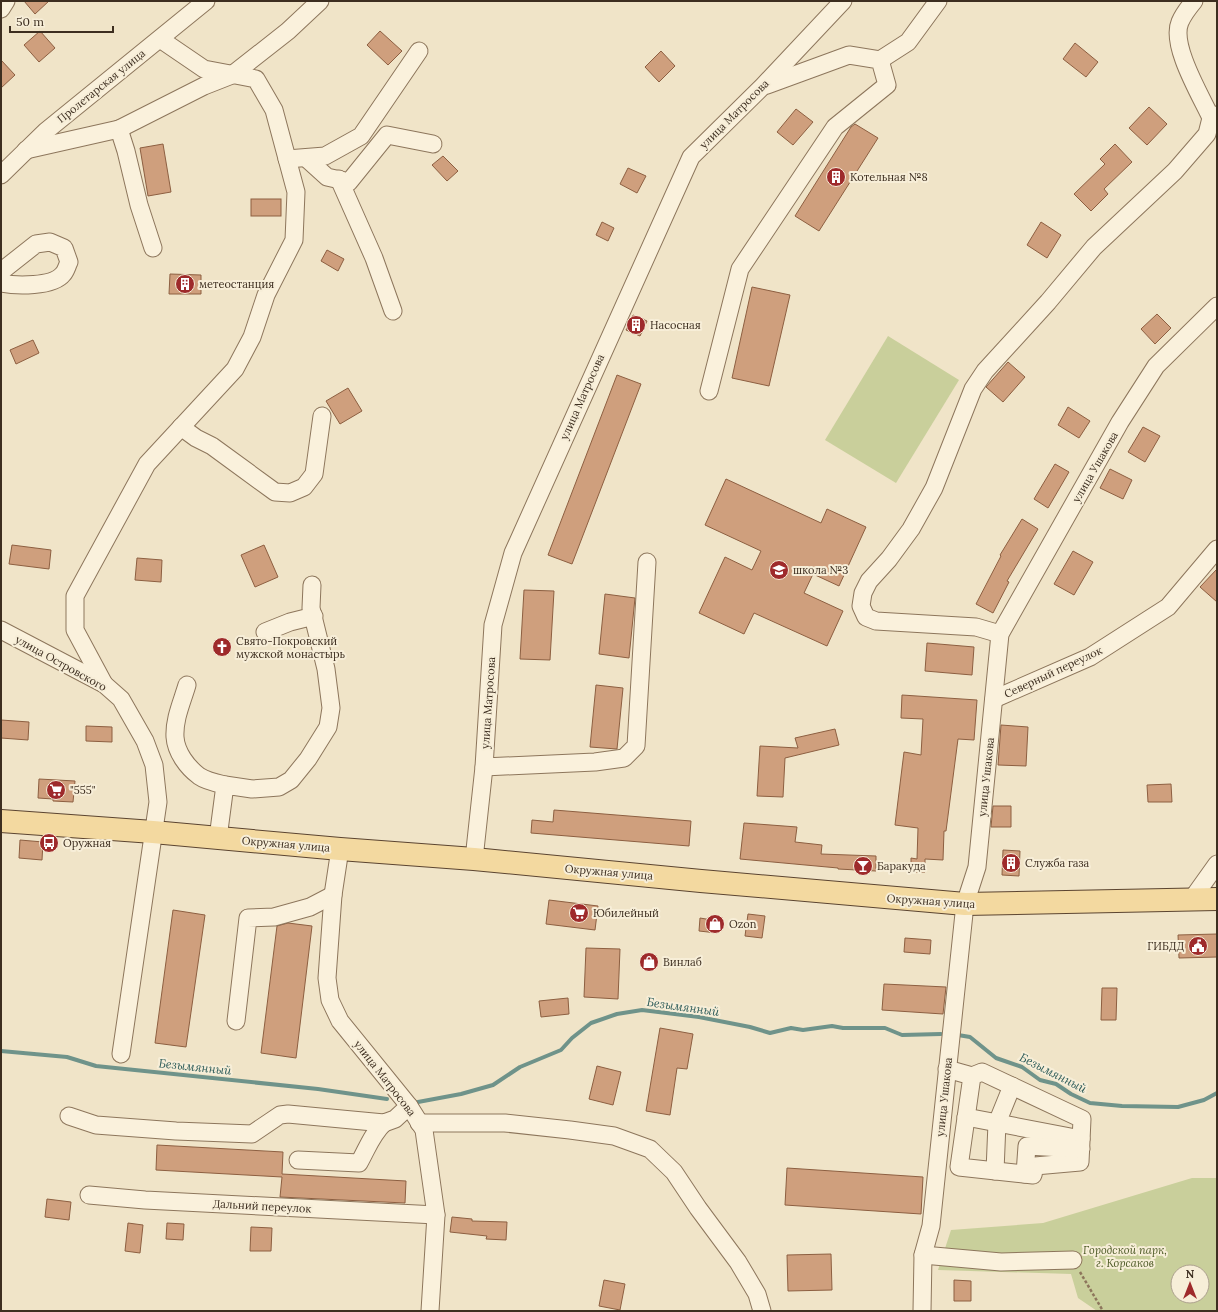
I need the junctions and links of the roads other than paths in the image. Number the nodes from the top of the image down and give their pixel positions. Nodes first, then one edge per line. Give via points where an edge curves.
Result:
1 (6, 1) edge
2 (206, 1) edge
3 (320, 1) edge
4 (843, 1) edge
5 (938, 1) edge
6 (1194, 1) edge
7 (1, 9) edge
8 (160, 39) junction
9 (419, 52) dead end
10 (880, 60) junction
11 (232, 75) junction
12 (763, 86) junction
13 (1214, 116) edge
14 (119, 129) junction
15 (433, 144) dead end
16 (26, 150) junction
17 (306, 158) junction
18 (287, 159) junction
19 (1, 175) edge
20 (339, 180) junction
21 (153, 248) dead end
22 (1, 274) edge
23 (1, 283) edge
24 (1217, 306) edge
25 (394, 311) dead end
26 (709, 391) dead end
27 (322, 416) dead end
28 (181, 427) junction
29 (1217, 548) edge
30 (647, 562) dead end
31 (312, 585) dead end
32 (314, 616) junction
33 (1, 630) edge
34 (265, 632) dead end
35 (1000, 634) junction
36 (104, 684) junction
37 (187, 685) dead end
38 (994, 699) junction
39 (484, 767) junction
40 (225, 785) junction
41 (1, 821) edge
42 (153, 832) junction
43 (218, 838) junction
44 (340, 850) junction
45 (474, 859) junction
46 (1217, 864) edge
47 (333, 895) junction
48 (1217, 898) edge
49 (1192, 899) junction
50 (965, 904) junction
51 (236, 1021) dead end
52 (121, 1054) dead end
53 (947, 1069) junction
54 (972, 1076) junction
55 (1012, 1086) junction
56 (409, 1106) junction
57 (69, 1116) dead end
58 (966, 1117) junction
59 (384, 1122) junction
60 (997, 1122) junction
61 (419, 1123) junction
62 (1081, 1144) junction
63 (298, 1160) dead end
64 (995, 1171) junction
65 (89, 1195) dead end
66 (436, 1215) junction
67 (924, 1255) junction
68 (1073, 1260) road end
69 (430, 1311) edge
70 (762, 1311) edge
71 (922, 1311) edge

1 - 7 street
2 - 8 street, Пролетарская улица
3 - 11 street via 288,31
4 - 12 street, улица Матросова
5 - 10 street via 908,42
6 - 13 street via 1179,23 1179,41 1184,62
8 - 11 street via 204,69
8 - 16 street, Пролетарская улица via 46,130
9 - 17 street via 361,136 325,156
10 - 12 street via 849,55
10 - 26 street via 887,85 836,127 740,269
11 - 14 street via 204,86
11 - 18 street via 256,79 274,110
12 - 39 street, улица Матросова via 691,157 512,553 493,625
13 - 35 street via 1207,134 1176,171 1094,247 985,371 974,389 934,488 911,529 869,581 864,593 861,606 866,617 876,621 976,627
14 - 16 street
14 - 21 street
15 - 20 street via 387,135 349,182
16 - 19 street, Пролетарская улица
17 - 18 street
17 - 20 street via 327,177
18 - 28 street via 296,192 294,240 266,295 252,337 235,369
20 - 25 street via 374,258
22 - 23 street via 36,244 50,242 64,248 69,262 63,275 48,283
24 - 35 street, улица Ушакова via 1156,366 1120,422
27 - 28 street via 314,474 304,487 290,492 275,492 212,446
28 - 36 street via 147,464 75,596 75,630
29 - 38 street, Северный переулок via 1168,607 1090,657
30 - 39 street via 636,746 624,758 595,762
31 - 32 street via 311,608
32 - 34 street
32 - 40 street via 331,708 328,727 291,780 279,787 252,789
33 - 36 street, улица Островского
35 - 38 street, улица Ушакова
36 - 42 street, улица Островского via 121,699 145,741 154,765 158,802
37 - 40 street via 176,720 175,738 179,751 185,763 199,776 210,782
38 - 50 street, улица Ушакова via 977,867
39 - 45 street, улица Матросова
40 - 43 street
41 - 42 main road, Окружная улица
42 - 43 main road, Окружная улица
42 - 52 street, улица Островского
43 - 44 main road, Окружная улица
44 - 45 main road, Окружная улица
44 - 47 street, улица Матросова
45 - 50 main road, Окружная улица
46 - 49 street
47 - 51 street via 310,907 274,917 248,918
47 - 56 street, улица Матросова via 328,978 330,1000 340,1021
48 - 49 main road, Окружная улица
49 - 50 main road, Окружная улица
50 - 53 street, улица Ушакова
53 - 54 street
53 - 67 street, улица Ушакова via 931,1226
54 - 55 street via 982,1072
54 - 58 street
55 - 60 street
55 - 62 street via 1082,1119
56 - 59 street via 395,1119
56 - 61 street, улица Матросова
57 - 59 street via 96,1125 252,1134 280,1115 288,1114
58 - 60 street
58 - 64 street via 959,1167
59 - 63 street via 375,1131 359,1163
60 - 62 street
60 - 64 street
61 - 66 street, улица Матросова via 424,1130
61 - 70 street via 505,1123 570,1130 614,1136 650,1149 674,1172 738,1262 757,1294
62 - 64 street via 1080,1162 1035,1166 1033,1175
65 - 66 street, Дальний переулок
66 - 69 street, улица Матросова
67 - 68 street via 1001,1262
67 - 71 street, улица Ушакова

